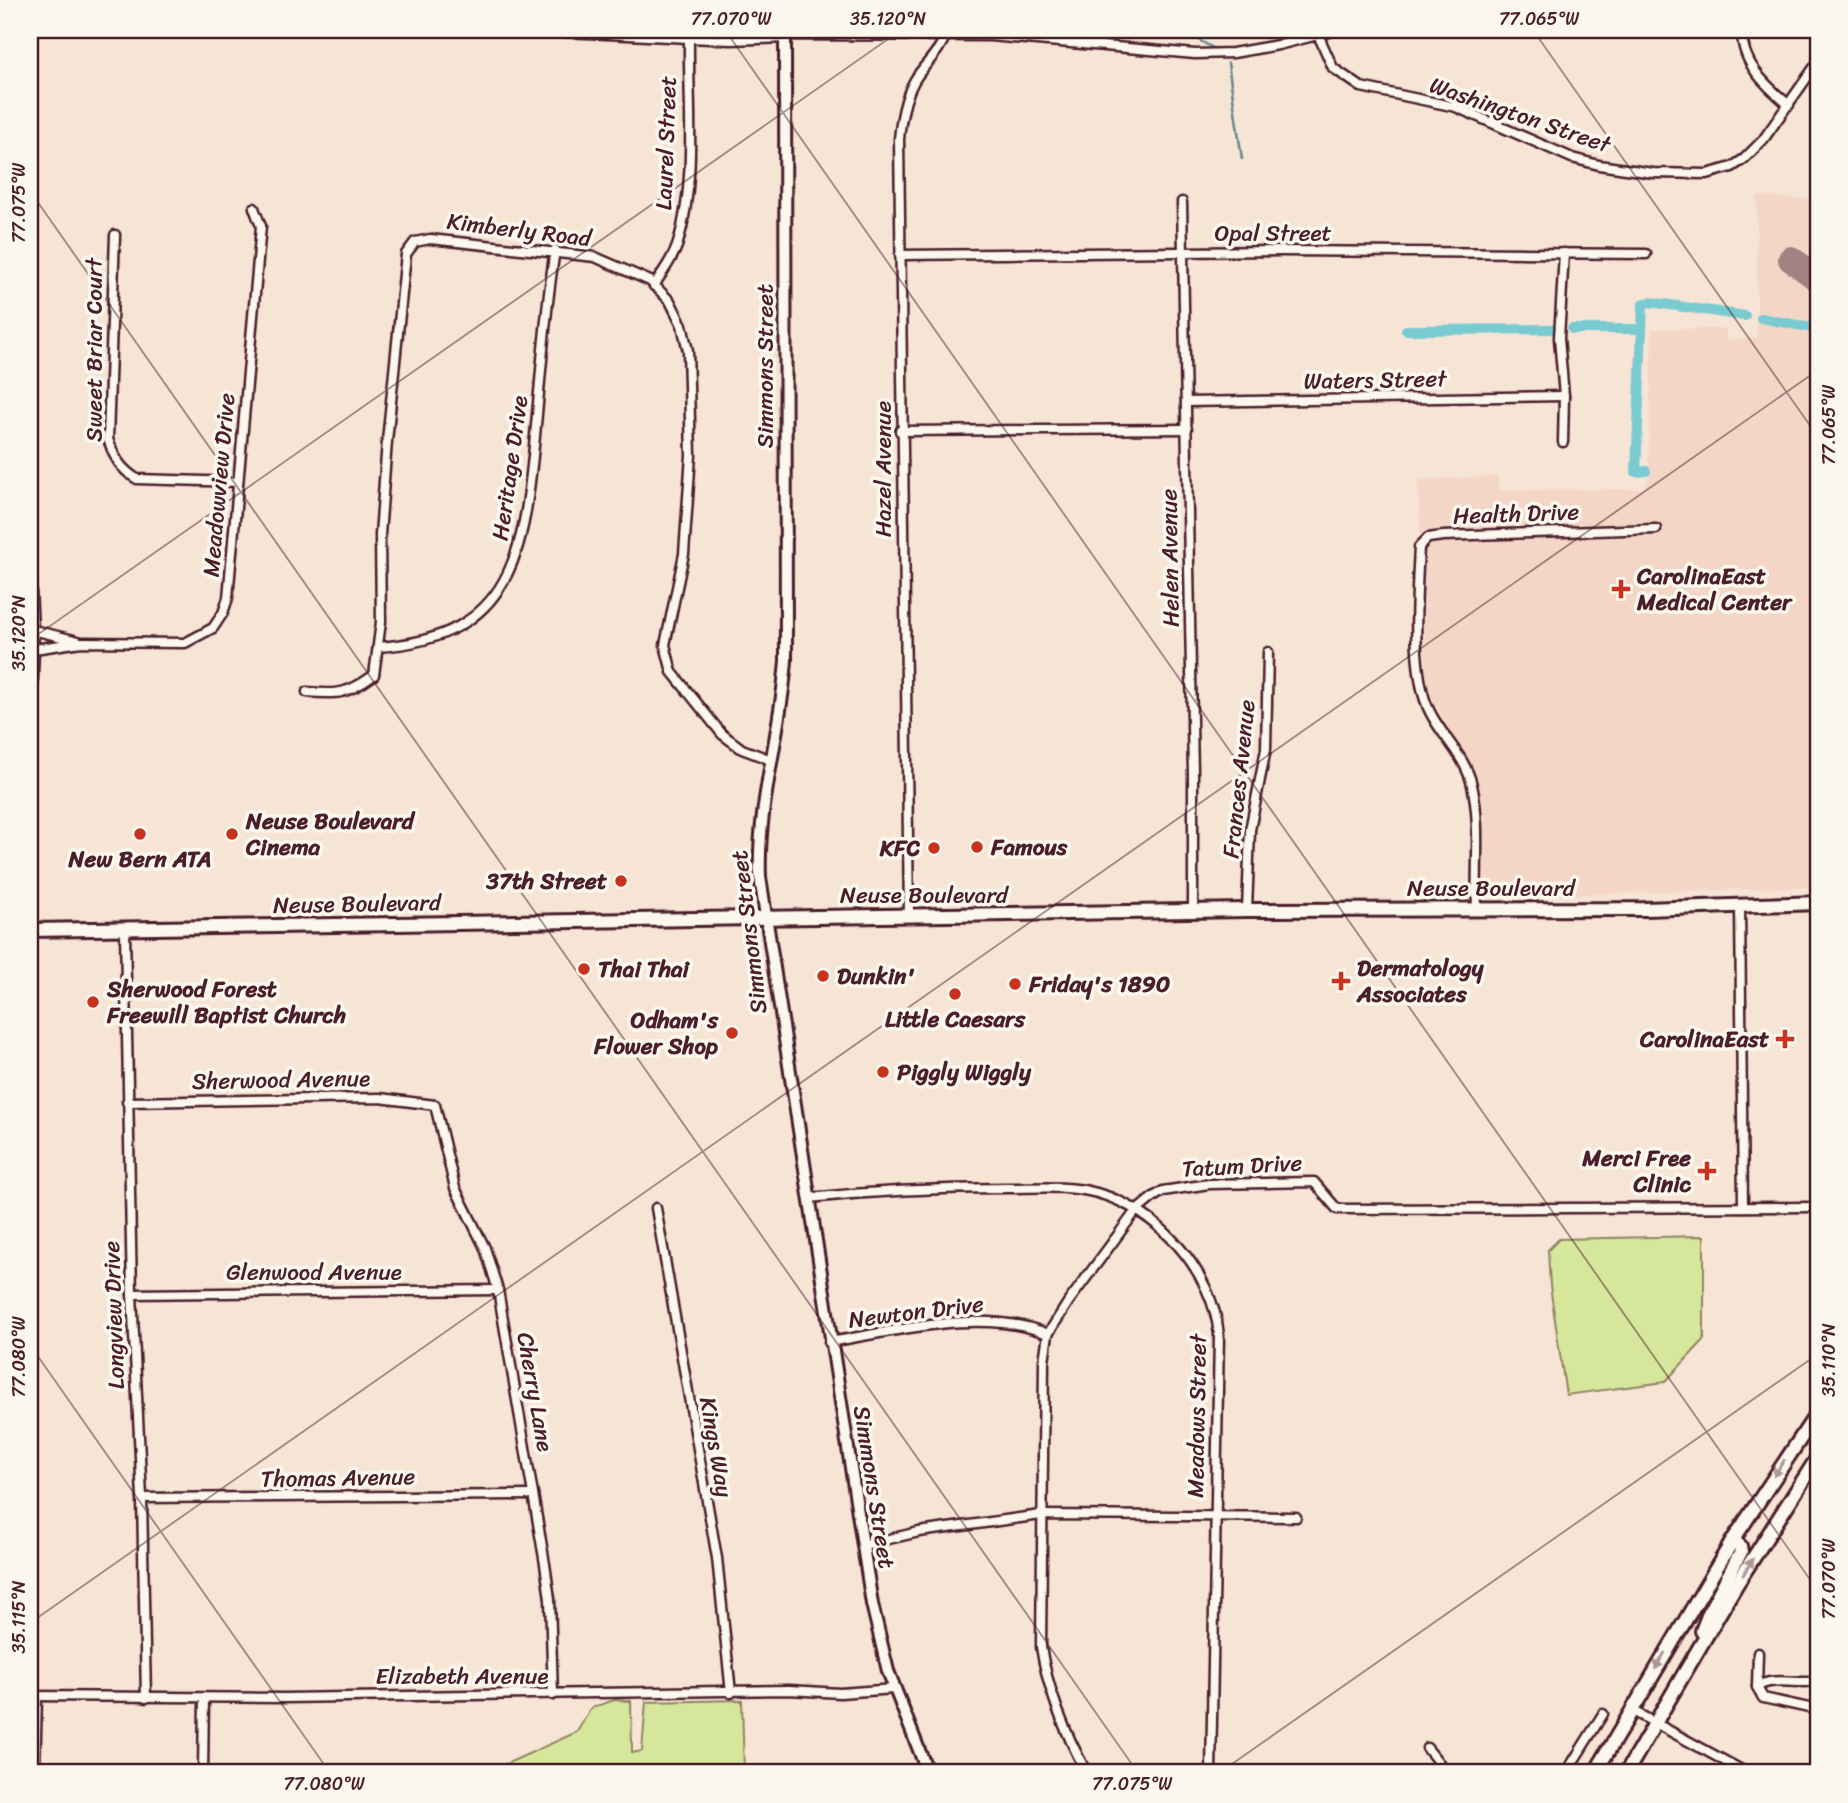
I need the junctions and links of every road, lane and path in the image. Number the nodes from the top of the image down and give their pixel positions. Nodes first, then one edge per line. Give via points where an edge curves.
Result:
1 (523, 30) edge
2 (1337, 30) edge
3 (1742, 30) edge
4 (622, 32) edge
5 (1317, 33) edge
6 (785, 34) edge
7 (946, 34) junction
8 (689, 38) junction
9 (1818, 62) edge
10 (1789, 105) junction
11 (1182, 202) dead end
12 (254, 208) dead end
13 (115, 235) dead end
14 (555, 250) junction
15 (1183, 252) junction
16 (1564, 253) junction
17 (1646, 254) dead end
18 (901, 255) junction
19 (654, 286) junction
20 (1564, 396) junction
21 (1186, 402) junction
22 (1187, 429) junction
23 (900, 431) junction
24 (1563, 442) dead end
25 (238, 482) junction
26 (1656, 529) dead end
27 (30, 569) edge
28 (33, 630) junction
29 (81, 642) junction
30 (378, 647) junction
31 (34, 649) junction
32 (1268, 652) dead end
33 (307, 692) dead end
34 (30, 758) edge
35 (771, 760) junction
36 (1818, 903) edge
37 (1740, 906) junction
38 (1477, 908) junction
39 (1247, 911) junction
40 (1193, 913) junction
41 (909, 916) junction
42 (764, 918) junction
43 (30, 930) edge
44 (125, 930) junction
45 (127, 1102) junction
46 (435, 1105) joint
47 (809, 1198) junction
48 (1743, 1207) junction
49 (1818, 1207) edge
50 (656, 1208) dead end
51 (1135, 1212) junction
52 (498, 1290) junction
53 (132, 1294) junction
54 (1048, 1334) junction
55 (829, 1342) junction
56 (1818, 1412) edge
57 (1818, 1457) edge
58 (533, 1496) junction
59 (142, 1498) junction
60 (1041, 1515) junction
61 (1213, 1516) junction
62 (1296, 1517) dead end
63 (1733, 1540) junction
64 (863, 1545) junction
65 (1758, 1653) dead end
66 (1689, 1665) junction
67 (1818, 1681) edge
68 (1757, 1687) junction
69 (894, 1689) junction
70 (731, 1693) junction
71 (554, 1695) junction
72 (33, 1696) edge
73 (146, 1698) junction
74 (204, 1698) junction
75 (1632, 1710) junction
76 (1818, 1710) edge
77 (1603, 1714) dead end
78 (1655, 1724) junction
79 (1427, 1748) dead end
80 (35, 1773) edge
81 (203, 1773) edge
82 (928, 1773) edge
83 (1087, 1773) edge
84 (1211, 1773) edge
85 (1447, 1773) edge
86 (1566, 1773) edge
87 (1595, 1773) edge
88 (1626, 1773) edge
89 (1747, 1773) edge

1 - 4 street
2 - 5 street
3 - 10 street via 1754,71
4 - 8 street
5 - 7 street via 1233,53 1195,54
5 - 10 street, Washington Street via 1334,68 1361,87 1449,105 1572,158 1626,170 1693,175 1732,167 1754,150
6 - 7 street
6 - 8 street
6 - 35 street, Simmons Street via 786,636 782,711
7 - 18 street, Hazel Avenue via 915,78 902,113 898,139
8 - 19 street, Laurel Street via 688,173 682,223 677,246
9 - 10 street, Washington Street
11 - 15 street, Helen Avenue
12 - 25 street, Meadowview Drive via 261,226
13 - 25 street, Sweet Briar Court via 108,439 113,456 124,472 137,479
14 - 19 street, Kimberly Road via 624,267
14 - 30 street, Heritage Drive via 519,552 485,608 446,632
14 - 30 street, Kimberly Road via 430,239 415,242 405,254 380,535
15 - 16 street, Opal Street
15 - 18 street, Opal Street
15 - 21 street, Helen Avenue
16 - 17 street, Opal Street
16 - 20 street via 1559,338
18 - 23 street, Hazel Avenue
19 - 35 street, Kimberly Road via 670,301 682,324 688,351 688,523 665,645 672,672 722,734 742,749
20 - 21 street, Waters Street
20 - 24 street
21 - 22 street, Helen Avenue
22 - 23 street
22 - 40 street, Helen Avenue
23 - 41 street, Hazel Avenue
25 - 29 street, Meadowview Drive via 228,598 213,628 185,643
26 - 38 street, Health Drive via 1443,536 1428,538 1419,547 1421,687 1472,786
27 - 28 street
28 - 29 street, Meadowview Drive
28 - 31 street
29 - 31 street, Meadowview Drive
30 - 33 street via 374,675 355,688 335,695
31 - 34 street
32 - 39 street, Frances Avenue via 1266,749 1250,830
35 - 42 street, Simmons Street via 759,841
36 - 37 main road, Neuse Boulevard
37 - 38 main road, Neuse Boulevard
37 - 48 street
38 - 39 main road, Neuse Boulevard
39 - 40 main road, Neuse Boulevard
40 - 41 main road, Neuse Boulevard
41 - 42 main road, Neuse Boulevard
42 - 44 main road, Neuse Boulevard
42 - 47 street, Simmons Street
43 - 44 main road, Neuse Boulevard
44 - 45 street, Longview Drive
45 - 46 street, Sherwood Avenue via 380,1098
45 - 53 street, Longview Drive
46 - 52 street, Cherry Lane via 455,1188 485,1248
47 - 51 street, Meadows Street via 881,1189 1068,1188 1099,1194
47 - 55 street, Simmons Street
48 - 49 street, Tatum Drive
48 - 51 street, Tatum Drive via 1337,1209 1314,1182 1177,1188 1163,1191
50 - 70 street, Kings Way via 717,1558
51 - 54 street, Tatum Drive
51 - 61 street, Meadows Street via 1173,1240 1192,1261 1214,1306 1219,1367
52 - 53 street, Glenwood Avenue
52 - 58 street, Cherry Lane
53 - 59 street, Longview Drive
54 - 55 street, Newton Drive via 1025,1325 984,1321
54 - 60 street, Tatum Drive via 1042,1391
55 - 64 street, Simmons Street
56 -> 63 main road
66 -> 57 main road
58 - 59 street, Thomas Avenue
58 - 71 street, Cherry Lane via 550,1599
59 - 73 street, Longview Drive
60 - 61 street
60 - 64 street
60 - 83 street, Tatum Drive via 1041,1647 1046,1676 1069,1741
61 - 62 street
61 - 84 street, Meadows Street
63 - 66 main road via 1741,1553 1711,1608
63 -> 75 main road
64 - 69 street, Simmons Street via 877,1633
65 - 68 street
66 - 78 main road
67 - 68 street
68 - 76 street via 1763,1698
69 - 70 street, Elizabeth Avenue
69 - 82 street, Simmons Street
70 - 71 street, Elizabeth Avenue
71 - 74 street, Elizabeth Avenue
72 - 73 street, Elizabeth Avenue
72 - 80 street
73 - 74 street, Elizabeth Avenue
74 - 81 street
75 - 78 street
75 - 87 main road
77 - 86 street
78 - 88 main road
78 - 89 street
79 - 85 street

